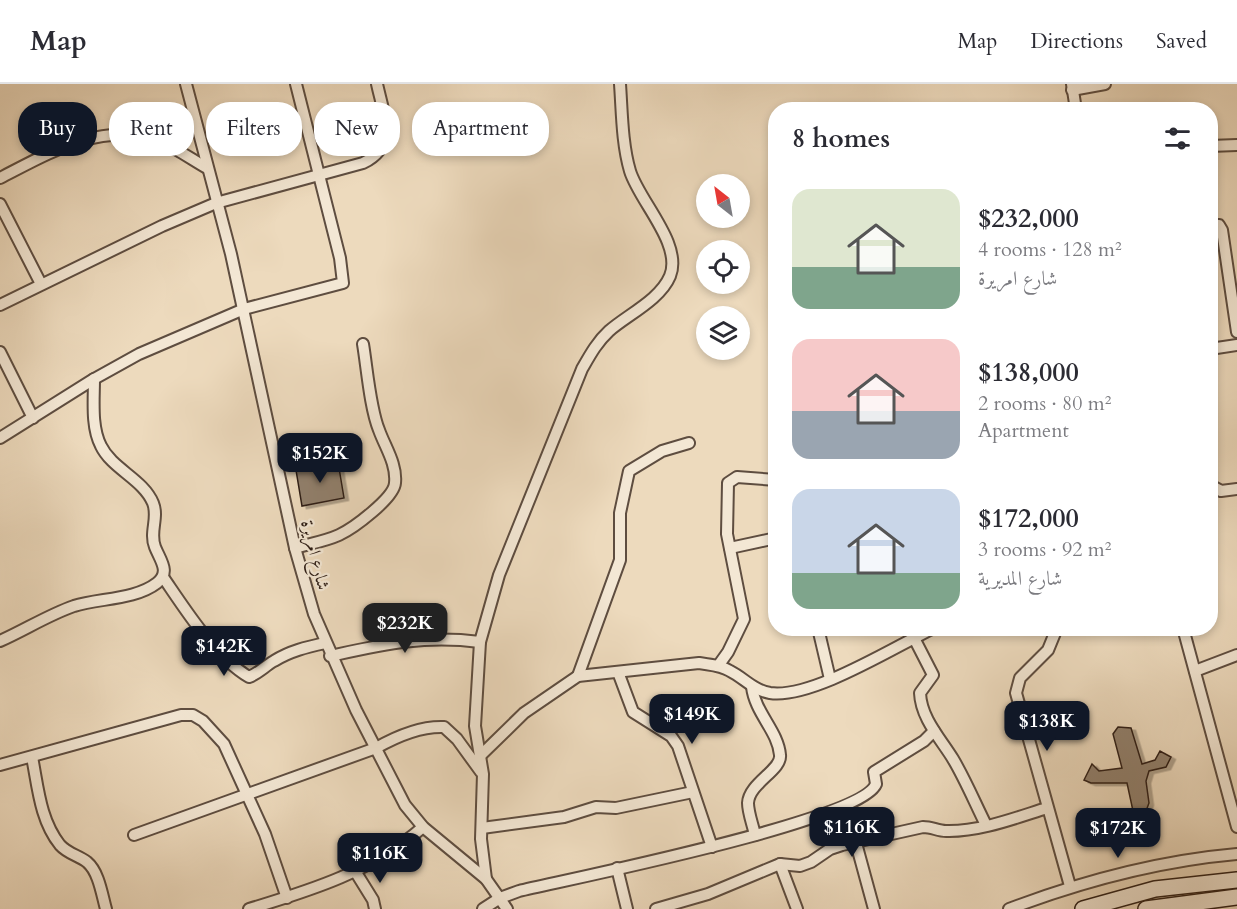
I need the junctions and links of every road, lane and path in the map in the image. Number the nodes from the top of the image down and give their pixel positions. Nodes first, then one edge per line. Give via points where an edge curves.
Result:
1 (186, 84) edge
2 (296, 84) edge
3 (377, 84) edge
4 (620, 84) edge
5 (1105, 84) edge
6 (1072, 87) edge
7 (1075, 102) edge
8 (1237, 144) edge
9 (1218, 145) edge
10 (207, 168) junction
11 (320, 176) junction
12 (0, 178) edge
13 (216, 203) junction
14 (0, 204) edge
15 (1218, 225) edge
16 (41, 285) junction
17 (0, 305) edge
18 (244, 309) junction
19 (1237, 332) edge
20 (363, 344) dead end
21 (1237, 345) edge
22 (1218, 348) edge
23 (0, 352) edge
24 (94, 379) junction
25 (33, 418) junction
26 (0, 438) edge
27 (689, 443) dead end
28 (768, 479) edge
29 (1218, 489) edge
30 (1237, 489) edge
31 (768, 540) edge
32 (295, 548) junction
33 (730, 548) junction
34 (163, 577) junction
35 (820, 636) edge
36 (919, 636) edge
37 (1054, 636) edge
38 (1185, 636) edge
39 (915, 638) junction
40 (0, 641) edge
41 (480, 642) junction
42 (325, 643) junction
43 (1237, 655) edge
44 (330, 656) junction
45 (718, 666) junction
46 (1195, 671) junction
47 (618, 672) junction
48 (578, 676) junction
49 (830, 679) junction
50 (752, 687) junction
51 (934, 731) junction
52 (376, 748) junction
53 (480, 756) junction
54 (32, 757) junction
55 (0, 765) edge
56 (483, 774) junction
57 (693, 792) junction
58 (249, 795) junction
59 (1234, 802) edge
60 (1047, 808) junction
61 (986, 825) junction
62 (423, 827) junction
63 (1237, 827) edge
64 (482, 828) junction
65 (134, 835) dead end
66 (756, 835) junction
67 (856, 843) junction
68 (712, 847) junction
69 (1237, 854) edge
70 (780, 864) junction
71 (617, 868) junction
72 (355, 871) junction
73 (486, 879) junction
74 (1237, 880) edge
75 (1070, 886) junction
76 (1237, 897) edge
77 (287, 898) junction
78 (500, 898) junction
79 (106, 909) edge
80 (249, 909) edge
81 (375, 909) edge
82 (483, 909) edge
83 (507, 909) edge
84 (627, 909) edge
85 (656, 909) edge
86 (797, 909) edge
87 (874, 909) edge
88 (1009, 909) edge
89 (1083, 909) edge
90 (1146, 909) edge

1 - 10 street, شارع امريرة
2 - 11 street
3 - 11 street via 385,145 377,156 363,163
4 - 41 street via 630,171 668,243 672,258 670,276 659,292 598,342 582,369 503,565
5 - 6 street
6 - 7 street
8 - 9 street
10 - 12 street via 158,141 114,134 92,136
10 - 13 street, شارع امريرة
11 - 13 street
11 - 18 street via 343,283
13 - 16 street
13 - 18 street, شارع امريرة
14 - 16 street
15 - 19 street via 1222,230
16 - 17 street
18 - 24 street via 139,354
18 - 32 street, شارع امريرة
20 - 32 street via 378,430 388,449 395,483 385,501 351,528 338,536
21 - 22 street
23 - 25 street
24 - 25 street
24 - 34 street via 97,438 104,452 153,502 156,514 152,539 165,568
25 - 26 street
27 - 48 street via 662,451 629,471 620,513 620,560
28 - 33 street via 737,477 728,483
29 - 30 street
31 - 33 street
32 - 42 street, شارع امريرة
33 - 45 street via 744,619
34 - 40 street via 136,592 91,601 41,619
34 - 42 street via 219,650 249,677 289,653
35 - 49 street
36 - 39 street
37 - 60 street via 1048,650 1020,678 1016,693
38 - 46 street
39 - 49 street
39 - 51 street via 933,675 920,693
41 - 44 street via 443,638 403,640
41 - 53 street via 475,726
42 - 44 street, شارع امريرة
43 - 46 street
44 - 52 street, شارع امريرة
45 - 47 street via 689,663
45 - 50 street
46 - 59 street
47 - 48 street
47 - 57 street via 633,712 671,736 678,746
48 - 53 street via 524,713
49 - 50 street via 802,691 780,694
50 - 66 street via 757,708 781,756 750,797 748,804
51 - 61 street via 953,759
51 - 66 street via 874,772 876,784 867,796 834,811
52 - 56 street via 410,732 444,727
52 - 58 street
52 - 62 street, شارع امريرة via 405,805
53 - 56 street
54 - 55 street
54 - 58 street via 181,715 193,716 210,727 224,744
54 - 79 street via 40,801 53,835 69,854 92,867
56 - 64 street
57 - 64 street
57 - 68 street
58 - 65 street
58 - 77 street
59 - 63 street
60 - 61 street
60 - 75 street
61 - 67 street via 943,831 923,827
62 - 72 street via 395,851
62 - 73 street, شارع امريرة
64 - 73 street
66 - 68 street
67 - 70 street via 830,849 800,866
67 - 87 street
68 - 71 street
69 - 75 street via 1154,864
70 - 85 street via 708,894
70 - 86 street
71 - 78 street
71 - 84 street
72 - 77 street
72 - 81 street
73 - 78 street, شارع امريرة
74 - 89 main road via 1155,890
75 - 88 street
76 - 90 main road
77 - 80 street
78 - 82 street
78 - 83 street, شارع امريرة

